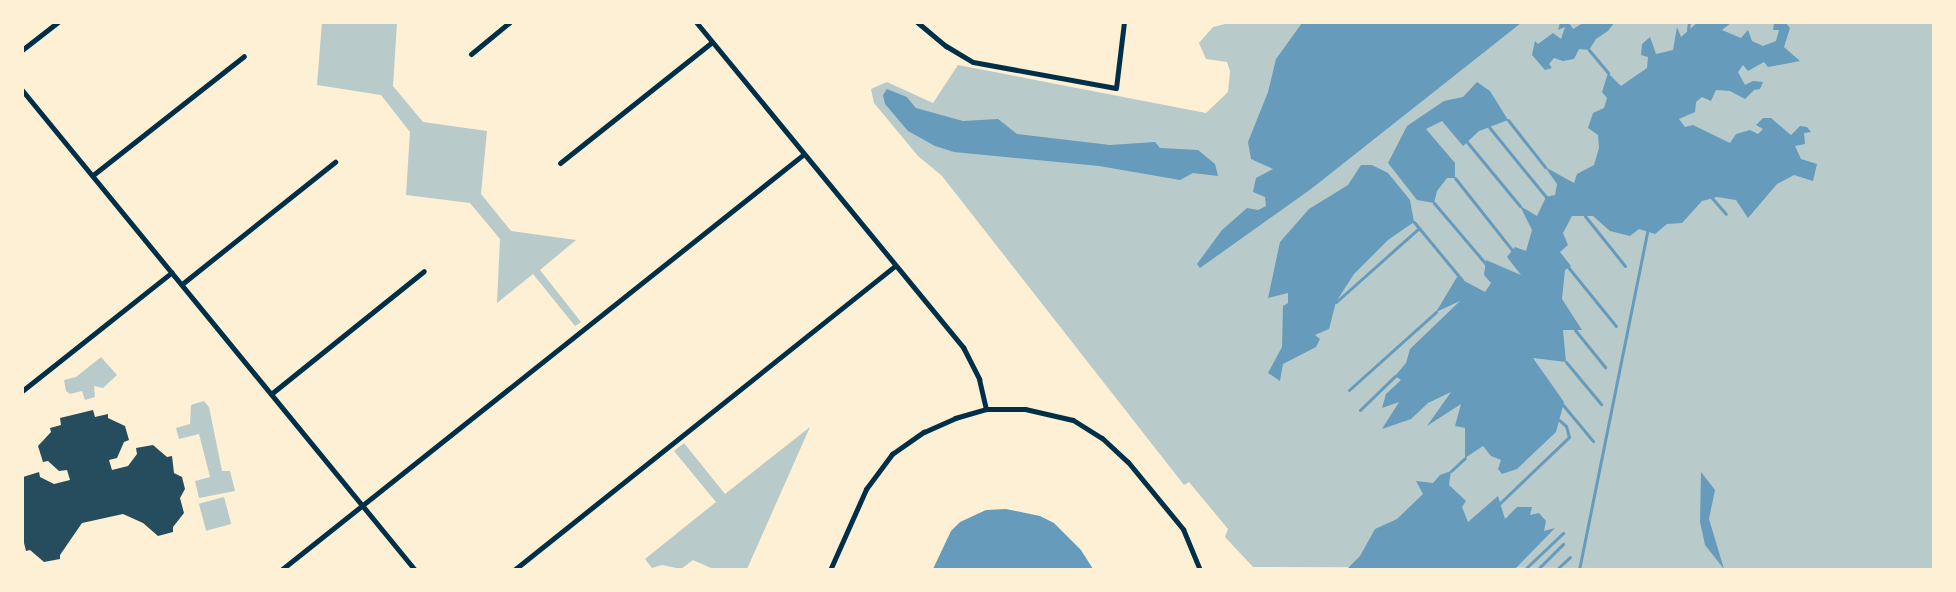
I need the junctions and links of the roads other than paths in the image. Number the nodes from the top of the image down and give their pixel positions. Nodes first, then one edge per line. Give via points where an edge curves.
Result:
1 (58, 22) edge
2 (510, 22) edge
3 (696, 22) edge
4 (917, 22) edge
5 (1124, 22) edge
6 (712, 42) junction
7 (22, 50) edge
8 (471, 54) dead end
9 (244, 56) dead end
10 (22, 90) edge
11 (804, 154) junction
12 (335, 162) dead end
13 (560, 163) dead end
14 (93, 175) junction
15 (895, 266) junction
16 (424, 271) dead end
17 (172, 272) junction
18 (182, 284) junction
19 (22, 391) edge
20 (271, 394) junction
21 (986, 409) junction
22 (361, 504) junction
23 (281, 570) edge
24 (415, 570) edge
25 (514, 570) edge
26 (830, 570) edge
27 (1200, 570) edge

1 - 7 street
2 - 8 street
3 - 6 street
4 - 5 street via 946,46 973,62 1116,88
6 - 11 street
6 - 13 street
9 - 14 street
10 - 14 street
11 - 15 street
11 - 22 street
12 - 18 street
14 - 17 street
15 - 21 street via 963,347 979,379
15 - 25 street
16 - 20 street
17 - 18 street
17 - 19 street
18 - 20 street
20 - 22 street
21 - 26 street via 924,432 892,454 866,488
21 - 27 street via 1025,409 1073,420 1102,438 1128,462 1183,529
22 - 23 street
22 - 24 street

